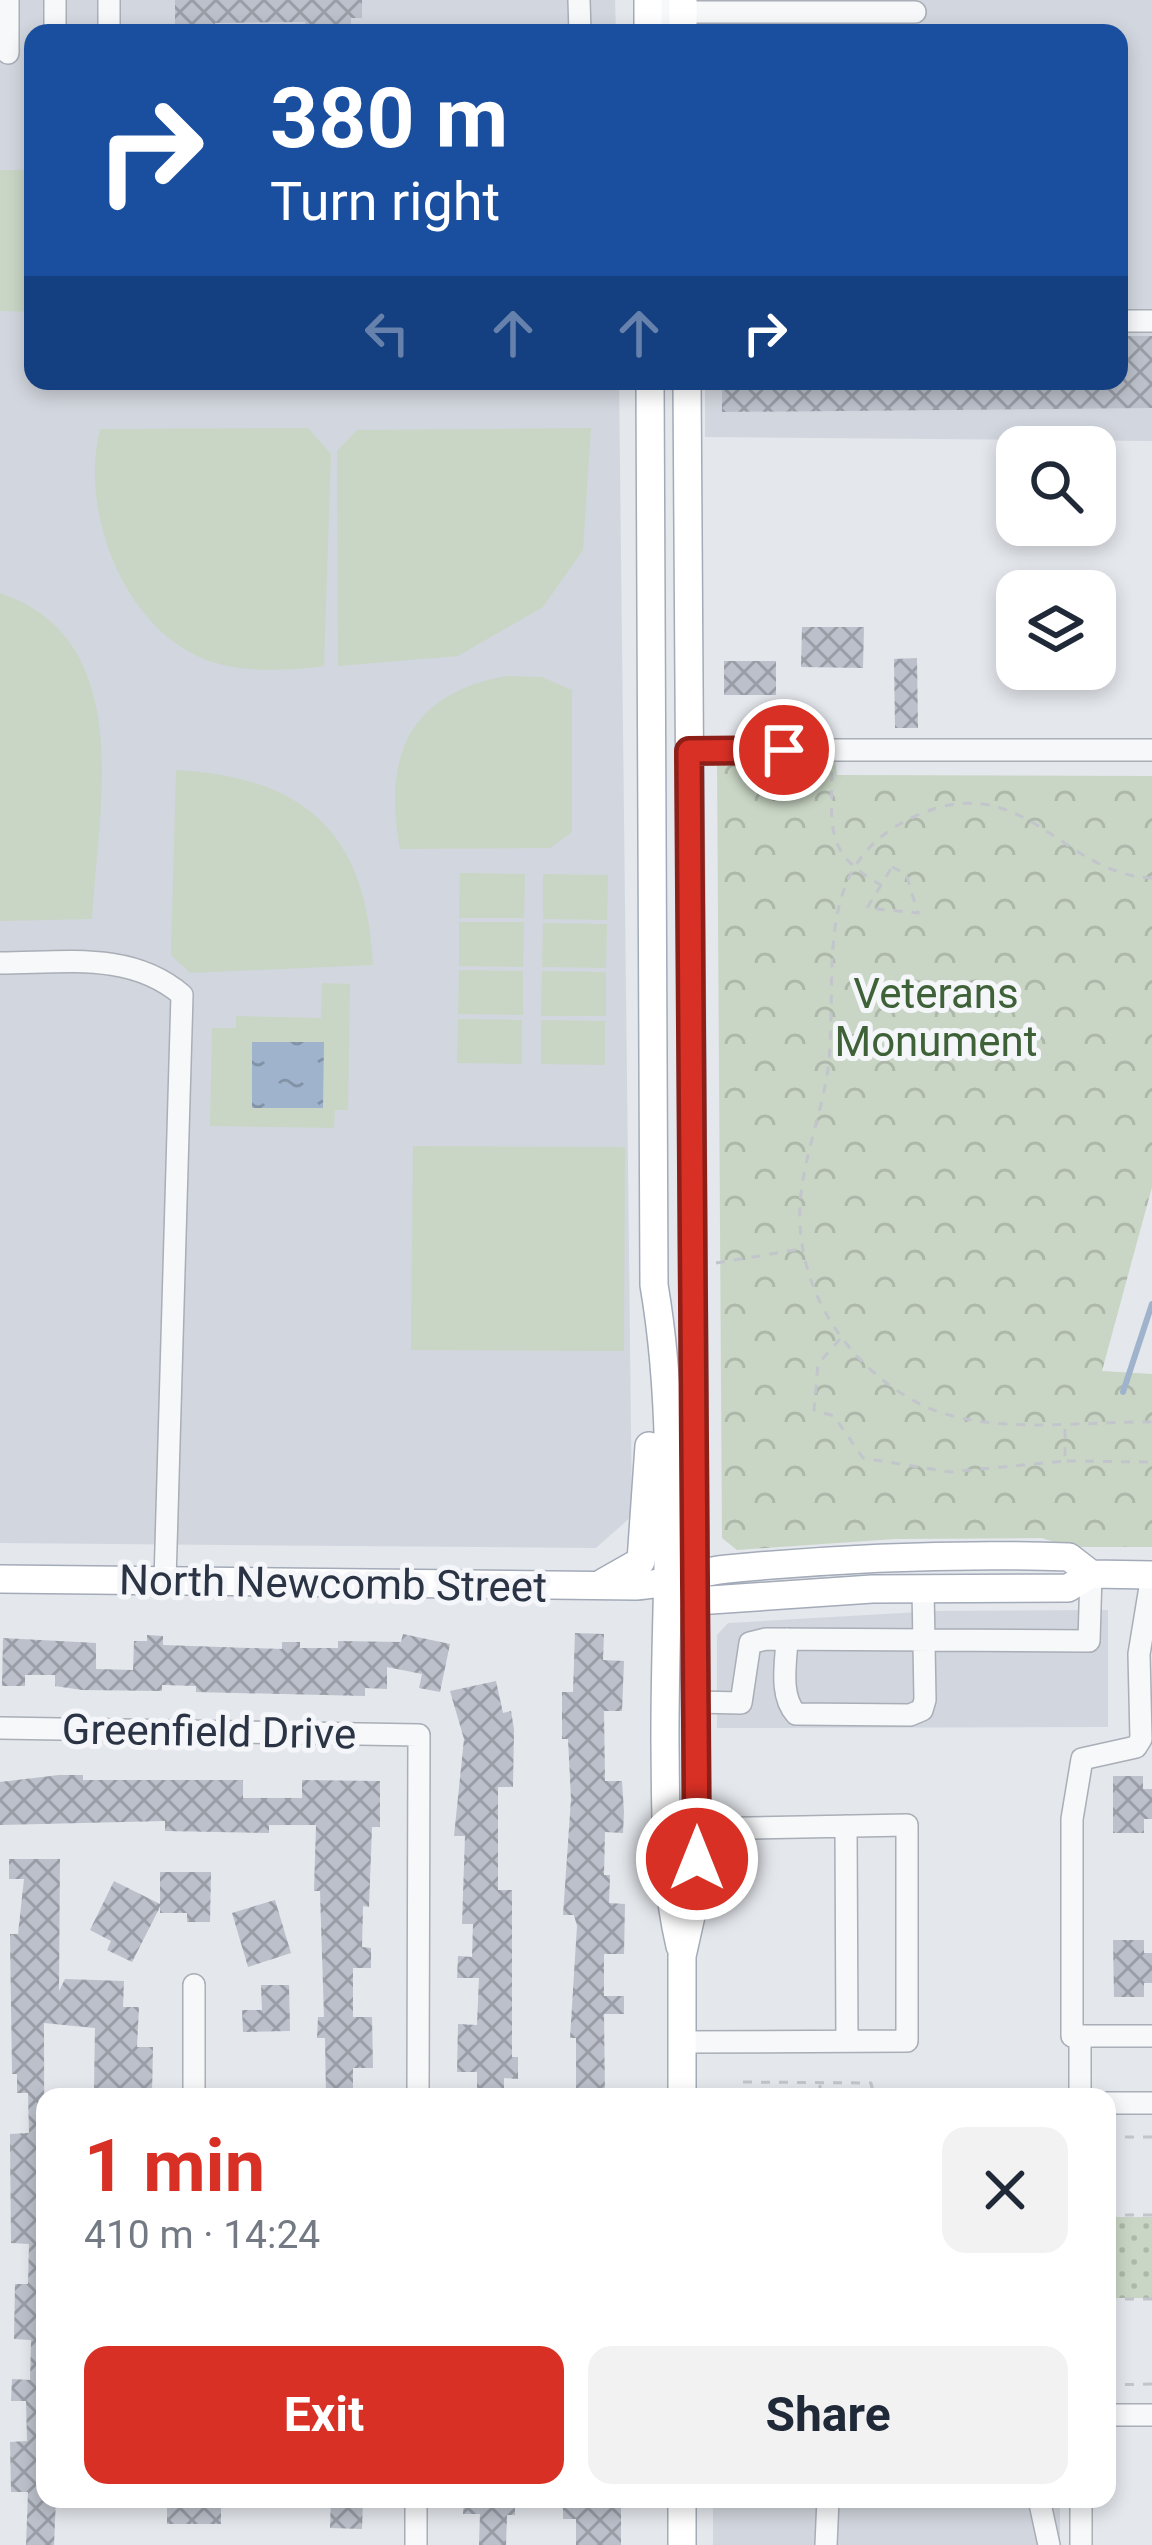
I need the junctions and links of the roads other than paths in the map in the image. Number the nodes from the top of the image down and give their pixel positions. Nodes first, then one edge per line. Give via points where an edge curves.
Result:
1 (8, 0) edge
2 (916, 15) edge
3 (677, 16) edge
4 (4, 52) edge
5 (650, 390) edge
6 (686, 390) edge
7 (650, 499) junction
8 (1152, 750) edge
9 (689, 751) junction
10 (652, 764) junction
11 (0, 963) edge
12 (691, 975) junction
13 (654, 1286) junction
14 (1037, 1556) junction
15 (1091, 1574) junction
16 (1152, 1575) edge
17 (0, 1579) edge
18 (165, 1581) junction
19 (667, 1584) junction
20 (591, 1586) junction
21 (695, 1587) junction
22 (923, 1589) junction
23 (787, 1639) junction
24 (922, 1640) junction
25 (696, 1702) junction
26 (0, 1727) edge
27 (846, 1826) junction
28 (697, 1829) junction
29 (682, 1956) junction
30 (194, 1984) dead end
31 (1080, 2036) junction
32 (1152, 2036) edge
33 (848, 2041) junction
34 (682, 2042) junction
35 (194, 2088) edge
36 (418, 2088) edge
37 (682, 2088) edge
38 (1080, 2088) edge
39 (1116, 2103) edge
40 (1152, 2103) edge
41 (1116, 2415) edge
42 (1152, 2415) edge
43 (416, 2508) edge
44 (682, 2508) edge
45 (828, 2508) edge
46 (1041, 2508) edge
47 (1081, 2508) edge
48 (416, 2545) edge
49 (682, 2545) edge
50 (826, 2545) edge
51 (1048, 2545) edge
52 (1082, 2545) edge

1 - 4 street
2 - 3 street
5 - 7 main road
6 - 9 main road
7 - 9 main road via 665,539 670,729
7 - 10 main road
8 - 9 street
9 - 12 main road
10 - 12 main road via 668,780 673,806 673,903 678,949
10 - 13 main road
11 - 18 street via 124,963 158,974 182,995
12 - 21 main road
13 - 19 main road via 663,1334
13 - 20 main road via 644,1552 634,1569
14 - 15 main road via 1069,1557
14 - 21 main road via 897,1554
14 - 22 main road via 1003,1571 950,1572
15 - 16 main road
15 - 22 main road via 1068,1588
15 - 24 street via 1089,1640
16 - 31 street via 1139,1654 1141,1738 1136,1747 1082,1759 1076,1779 1072,2036
17 - 18 main road, North Newcomb Street
18 - 20 main road, North Newcomb Street
19 - 20 main road, North Newcomb Street
19 - 21 main road
19 - 29 main road via 666,1890
21 - 22 main road
21 - 25 main road
22 - 24 street
23 - 24 street
23 - 24 street via 788,1705 812,1716 922,1710
23 - 25 street via 750,1643 741,1703
25 - 28 main road
26 - 36 street, Greenfield Drive via 418,1735
27 - 28 street
27 - 33 street
27 - 33 street via 907,1825 907,2041
28 - 29 main road via 697,1889
29 - 34 main road
30 - 35 street
31 - 32 street
31 - 38 street
33 - 34 street
34 - 37 main road
39 - 40 street
41 - 42 street
43 - 48 street
44 - 49 main road
45 - 50 street
46 - 51 street
47 - 52 street

